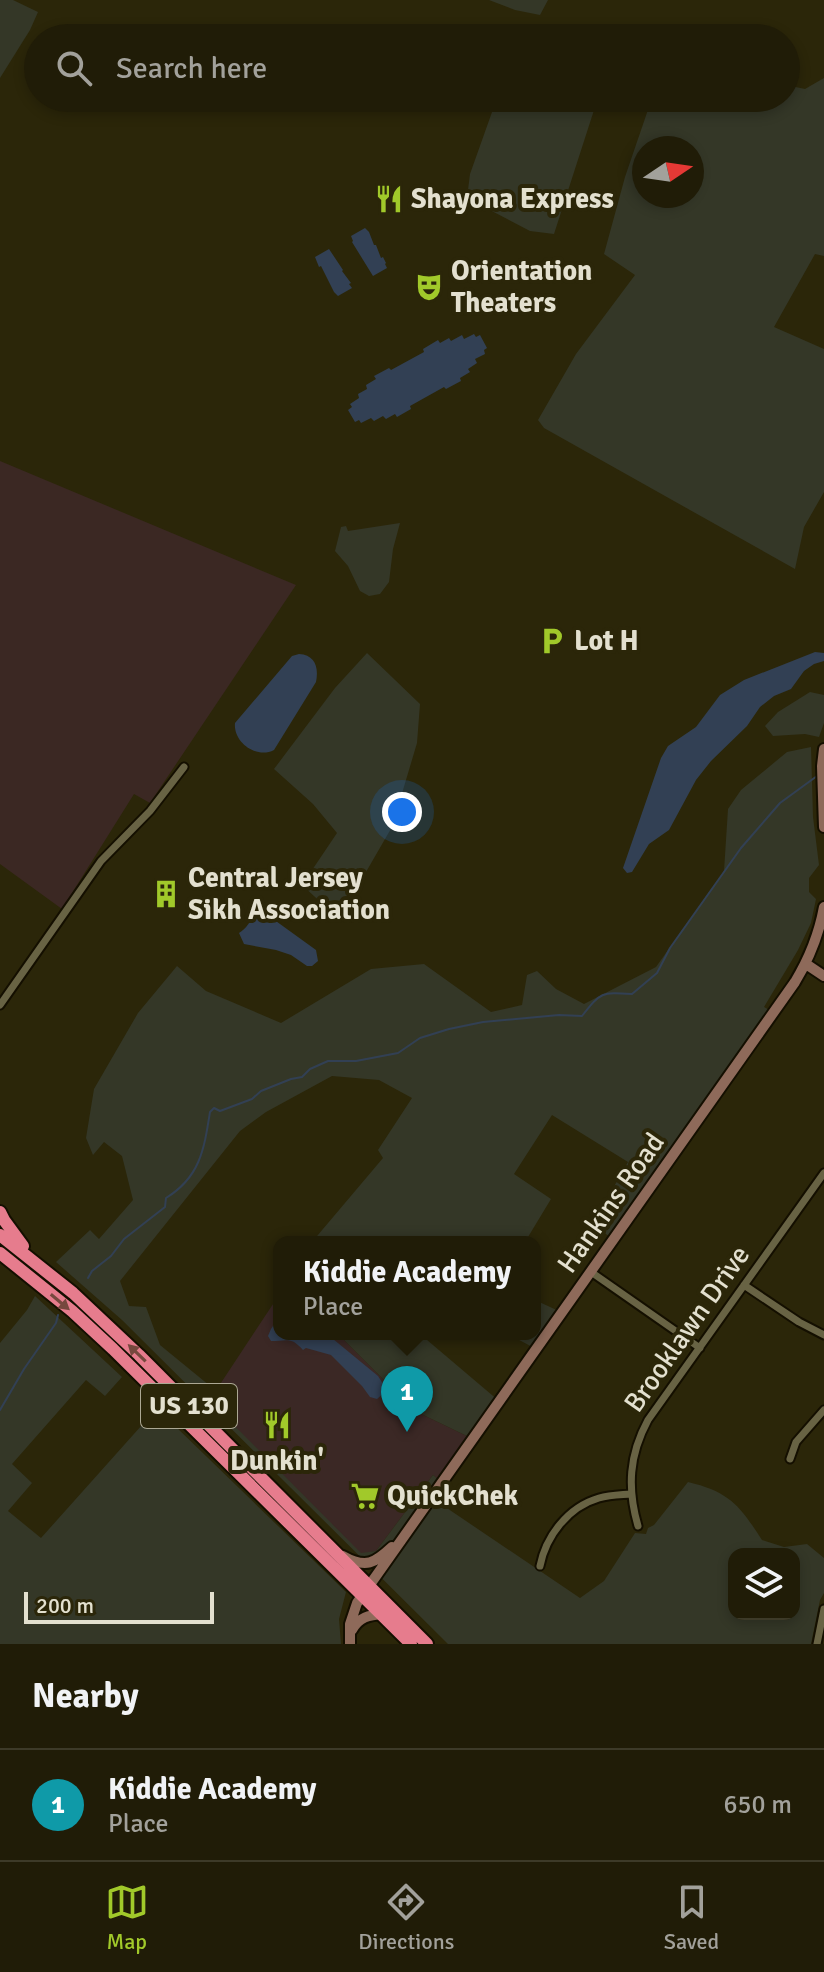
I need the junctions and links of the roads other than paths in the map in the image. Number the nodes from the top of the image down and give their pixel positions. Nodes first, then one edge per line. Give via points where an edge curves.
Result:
1 (824, 749) edge
2 (184, 767) dead end
3 (824, 827) edge
4 (824, 907) edge
5 (806, 964) junction
6 (824, 976) edge
7 (0, 1005) edge
8 (823, 1176) edge
9 (0, 1212) edge
10 (0, 1235) edge
11 (0, 1253) edge
12 (47, 1272) junction
13 (591, 1272) junction
14 (744, 1285) junction
15 (824, 1335) edge
16 (700, 1348) junction
17 (824, 1410) edge
18 (790, 1459) dead end
19 (631, 1494) junction
20 (638, 1526) dead end
21 (408, 1532) junction
22 (336, 1552) junction
23 (540, 1566) dead end
24 (367, 1591) junction
25 (824, 1609) edge
26 (383, 1614) junction
27 (350, 1640) edge
28 (411, 1644) edge
29 (427, 1644) edge
30 (817, 1644) edge

1 - 3 main road
2 - 7 street via 101,861
4 - 5 main road, Hankins Road
5 - 6 main road
5 - 13 main road, Hankins Road
8 - 14 street, Brooklawn Drive
9 - 12 highway
10 - 12 highway, US 130
11 -> 24 highway, US 130 via 72,1311
22 -> 12 highway, US 130 via 139,1355
13 - 16 street
13 - 21 main road, Hankins Road
14 - 15 street
14 - 16 street, Brooklawn Drive
16 - 19 street, Brooklawn Drive via 642,1431 633,1459
17 - 18 street via 796,1442
19 - 20 street, Brooklawn Drive
19 - 23 street via 600,1498 577,1509 553,1534
21 - 22 main road via 374,1562 361,1564
21 - 24 main road, Hankins Road
22 - 24 highway, US 130
24 - 26 highway, US 130
24 - 27 main road, Hankins Road via 353,1612
24 - 29 highway, US 130
25 - 30 street
26 - 27 main road via 362,1618
26 - 28 highway, US 130

